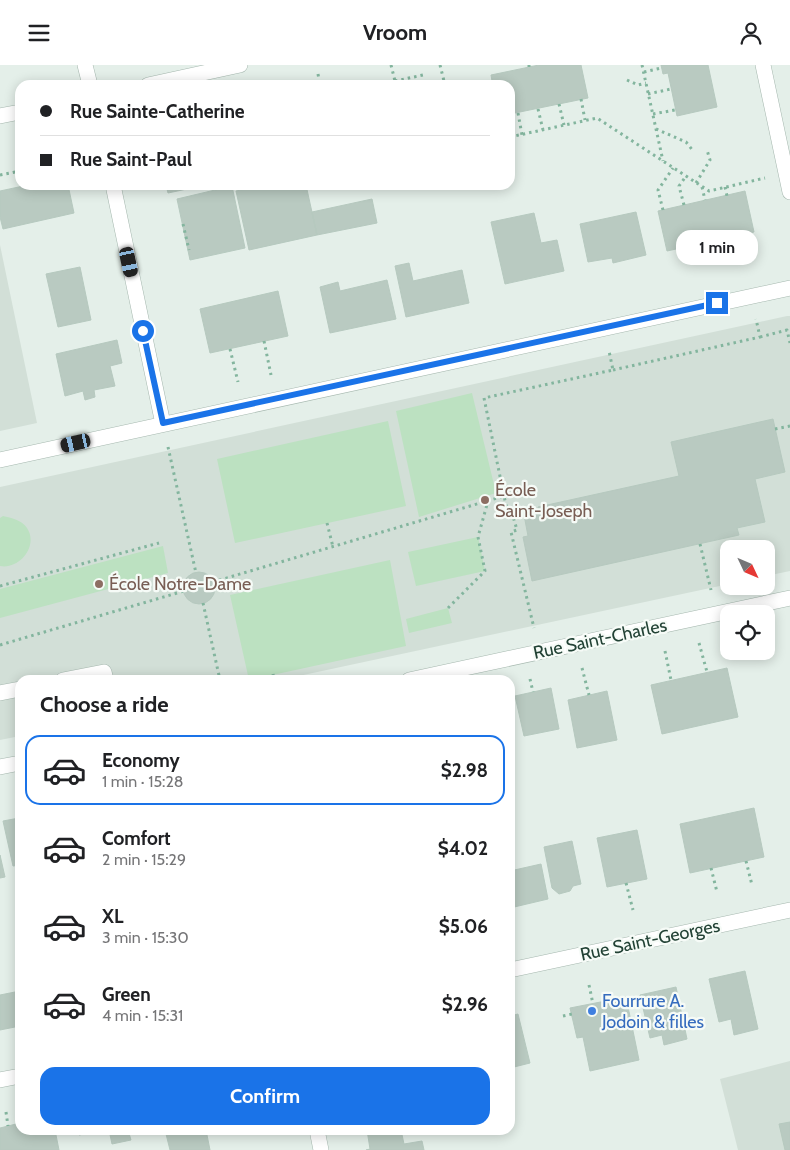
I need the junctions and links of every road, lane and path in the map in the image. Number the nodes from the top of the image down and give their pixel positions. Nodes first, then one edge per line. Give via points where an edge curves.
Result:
1 (85, 65) edge
2 (240, 65) edge
3 (391, 65) edge
4 (440, 65) edge
5 (642, 65) edge
6 (763, 65) edge
7 (662, 68) dead end
8 (644, 72) junction
9 (318, 74) dead end
10 (423, 75) dead end
11 (89, 80) edge
12 (171, 80) edge
13 (319, 80) edge
14 (395, 80) edge
15 (406, 80) edge
16 (444, 80) edge
17 (627, 81) dead end
18 (646, 83) junction
19 (671, 89) dead end
20 (648, 94) junction
21 (581, 99) dead end
22 (559, 104) dead end
23 (538, 109) dead end
24 (675, 109) dead end
25 (15, 113) edge
26 (518, 113) dead end
27 (653, 114) junction
28 (0, 116) edge
29 (585, 120) junction
30 (564, 125) junction
31 (656, 129) junction
32 (543, 130) junction
33 (522, 135) junction
34 (515, 136) edge
35 (706, 149) dead end
36 (694, 152) dead end
37 (663, 161) junction
38 (673, 168) junction
39 (15, 172) edge
40 (0, 175) edge
41 (686, 176) junction
42 (765, 179) dead end
43 (696, 183) junction
44 (702, 187) junction
45 (725, 187) junction
46 (113, 190) edge
47 (790, 192) edge
48 (727, 195) dead end
49 (705, 200) dead end
50 (684, 205) dead end
51 (663, 210) dead end
52 (183, 224) dead end
53 (189, 250) dead end
54 (790, 288) edge
55 (756, 319) dead end
56 (760, 337) junction
57 (264, 341) dead end
58 (790, 343) edge
59 (230, 349) dead end
60 (609, 351) dead end
61 (613, 370) junction
62 (271, 375) dead end
63 (238, 382) dead end
64 (163, 423) junction
65 (790, 426) edge
66 (775, 429) dead end
67 (168, 447) dead end
68 (0, 460) edge
69 (504, 496) junction
70 (488, 501) junction
71 (327, 523) dead end
72 (159, 543) dead end
73 (700, 543) dead end
74 (333, 547) junction
75 (196, 573) dead end
76 (213, 582) dead end
77 (0, 586) edge
78 (711, 590) dead end
79 (184, 591) dead end
80 (790, 598) edge
81 (203, 603) dead end
82 (448, 608) dead end
83 (534, 628) dead end
84 (699, 643) dead end
85 (0, 645) edge
86 (665, 651) dead end
87 (582, 668) dead end
88 (707, 672) dead end
89 (86, 675) edge
90 (105, 675) edge
91 (219, 675) edge
92 (432, 675) edge
93 (530, 679) dead end
94 (670, 680) dead end
95 (15, 690) edge
96 (0, 693) edge
97 (533, 693) dead end
98 (589, 695) dead end
99 (15, 764) edge
100 (0, 767) edge
101 (746, 861) dead end
102 (711, 869) dead end
103 (626, 883) dead end
104 (752, 885) dead end
105 (717, 893) dead end
106 (633, 910) dead end
107 (790, 910) edge
108 (515, 969) edge
109 (589, 985) dead end
110 (593, 1003) dead end
111 (572, 1014) dead end
112 (563, 1016) dead end
113 (15, 1077) edge
114 (0, 1080) edge
115 (6, 1112) dead end
116 (8, 1126) dead end
117 (318, 1135) edge
118 (321, 1150) edge

1 - 11 street
2 - 12 street
3 - 14 path
4 - 16 path
5 - 8 path
6 - 47 street
7 - 8 path
8 - 18 path
9 - 13 path
10 - 15 path
17 - 18 path via 638,85
18 - 20 path
19 - 20 path
20 - 27 path
21 - 29 path
22 - 30 path
23 - 32 path
24 - 27 path
25 - 28 street
26 - 33 path
27 - 31 path
29 - 30 path
29 - 37 path via 597,118
30 - 32 path
31 - 36 path via 686,142
31 - 37 path
32 - 33 path
33 - 34 path
35 - 43 path via 710,160
37 - 38 path
38 - 41 path
38 - 51 path via 658,190
39 - 40 path
41 - 43 path
41 - 50 path via 679,186
42 - 45 path
43 - 44 path
44 - 45 path via 709,191
44 - 49 path
45 - 48 path
46 - 64 street
52 - 53 path
54 - 64 street
55 - 56 path
56 - 58 path via 787,330
56 - 61 path
57 - 62 path
59 - 63 path
60 - 61 path
61 - 69 path via 484,398
64 - 68 street
65 - 66 path
67 - 75 path
69 - 70 path
69 - 83 path via 508,514 512,513 517,530 512,532
70 - 74 path
70 - 82 path via 478,537 485,571
71 - 74 path
72 - 77 path
73 - 78 path
74 - 76 path
79 - 85 path
80 - 92 street, Rue Saint-Charles
81 - 91 path
84 - 88 path
86 - 94 path
87 - 98 path
89 - 90 street via 104,671
93 - 97 path
95 - 96 street
99 - 100 street
101 - 104 path
102 - 105 path
103 - 106 path
107 - 108 street, Rue Saint-Georges
109 - 110 path
111 - 112 path
113 - 114 street
115 - 116 path
117 - 118 street

